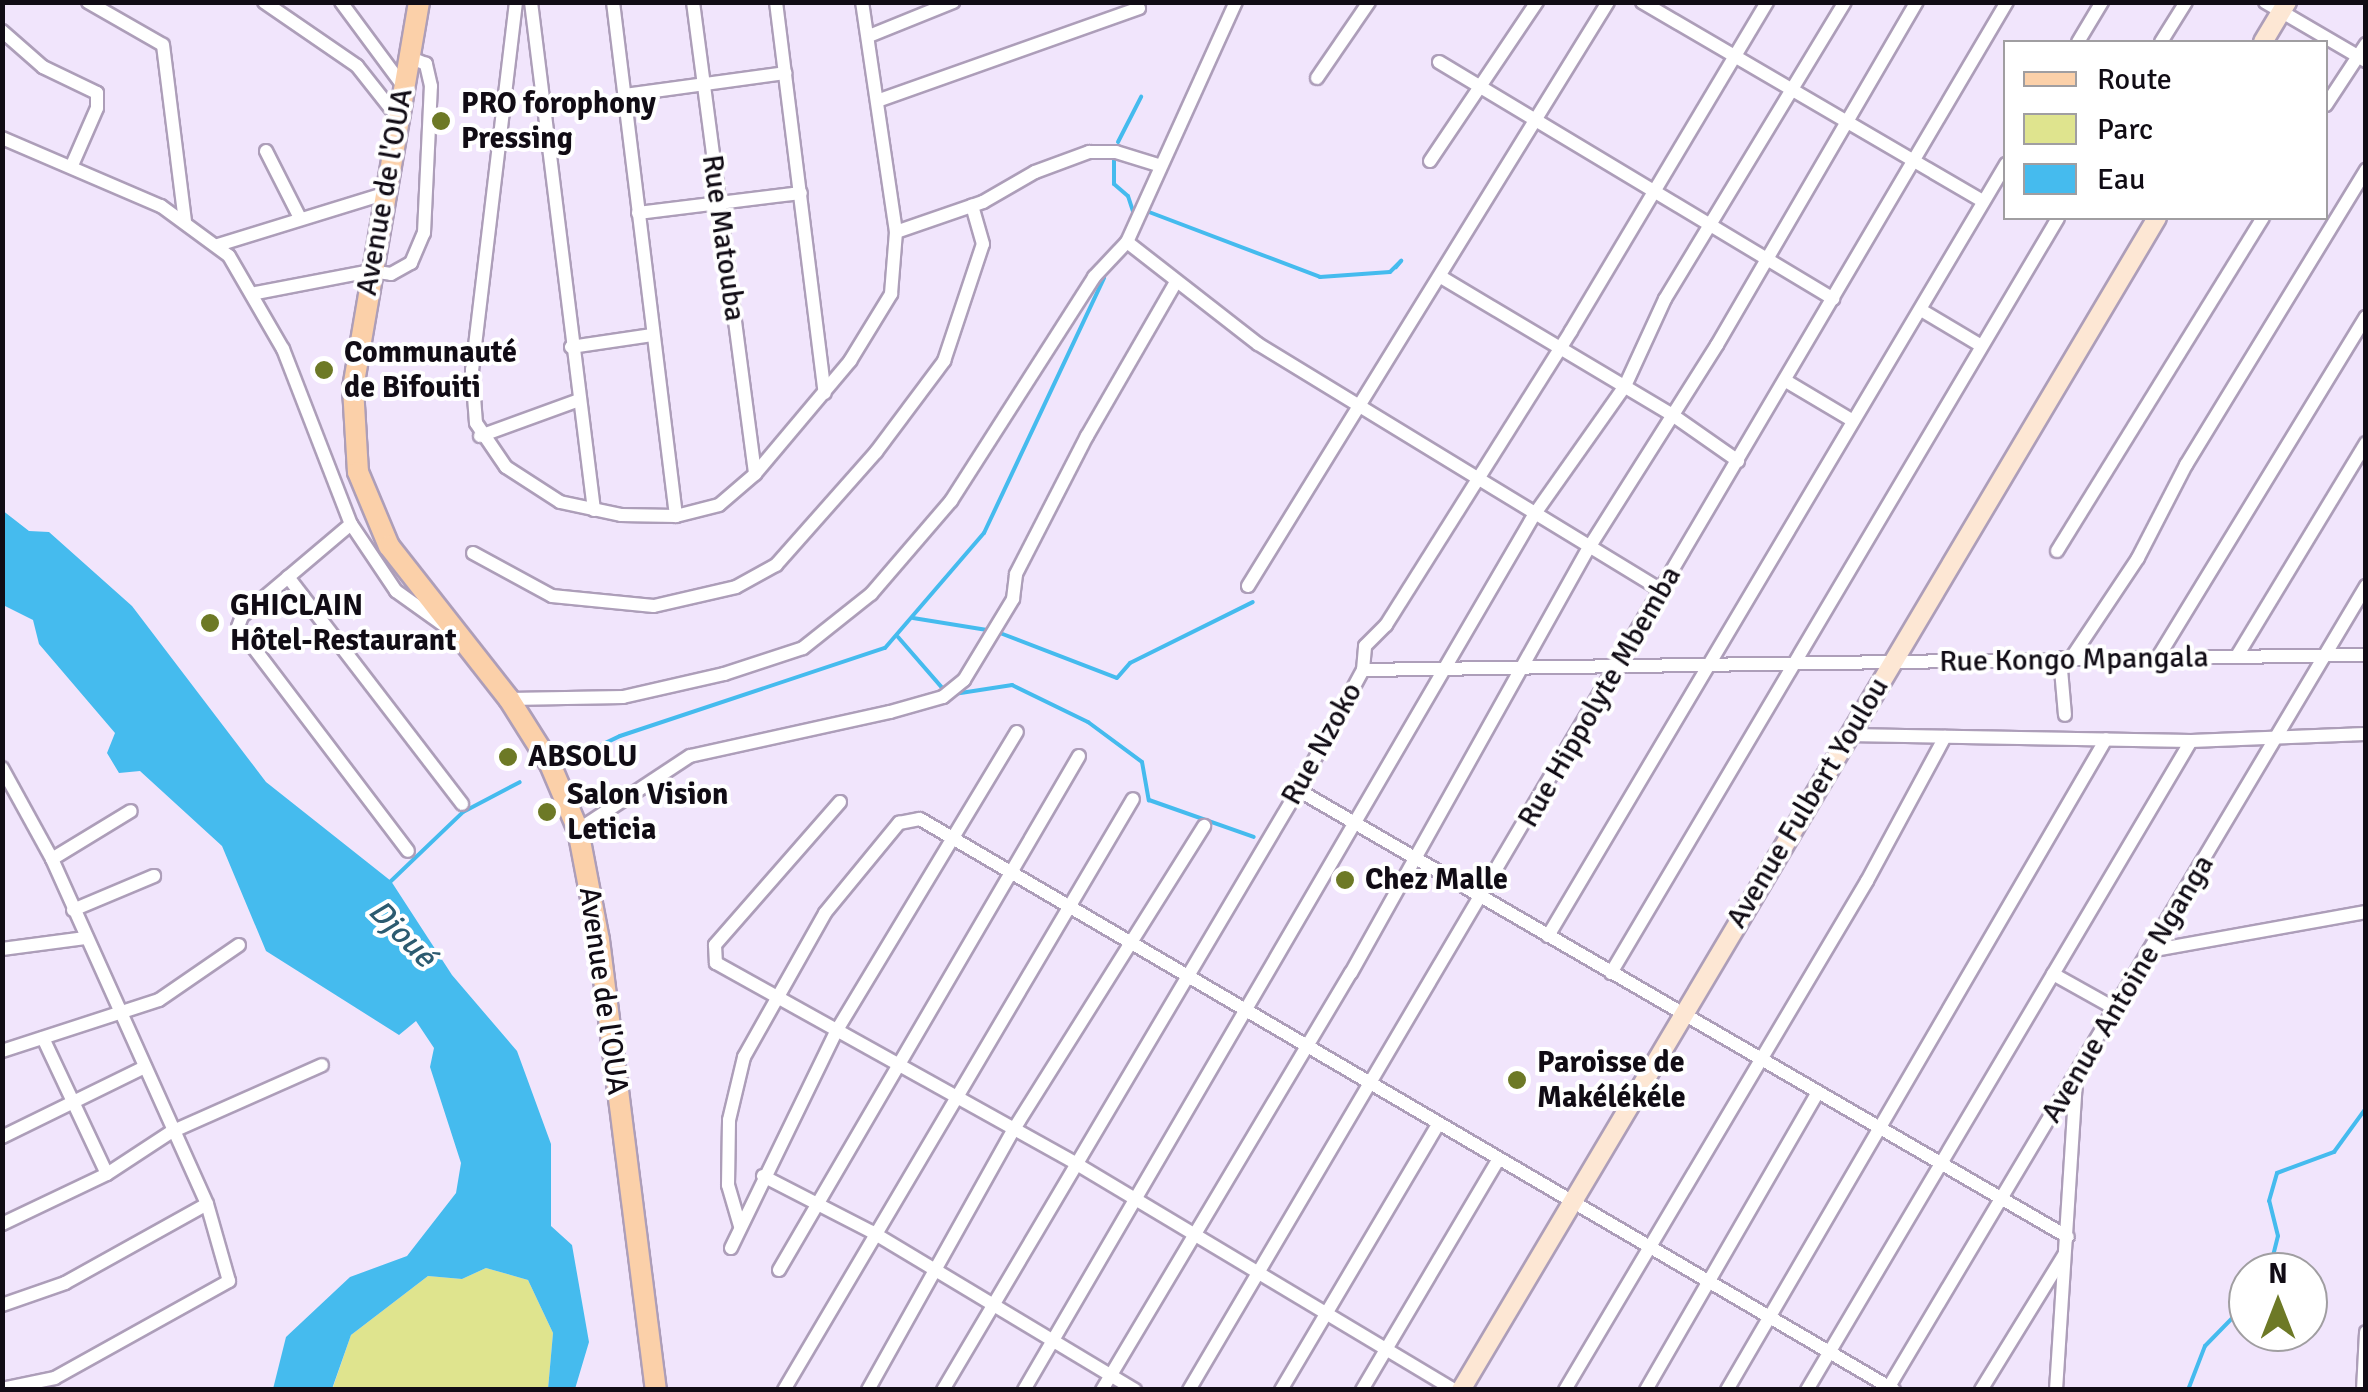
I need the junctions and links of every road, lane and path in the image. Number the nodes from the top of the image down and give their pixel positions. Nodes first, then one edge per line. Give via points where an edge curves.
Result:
1 (88, 2) edge
2 (264, 2) edge
3 (342, 2) edge
4 (419, 2) edge
5 (516, 2) edge
6 (532, 2) edge
7 (612, 2) edge
8 (693, 2) edge
9 (776, 2) edge
10 (862, 2) edge
11 (953, 2) edge
12 (1236, 2) edge
13 (1369, 2) edge
14 (1537, 2) edge
15 (1608, 2) edge
16 (1642, 2) edge
17 (1767, 2) edge
18 (1845, 2) edge
19 (1918, 2) edge
20 (2008, 2) edge
21 (2102, 2) edge
22 (2186, 2) edge
23 (2278, 6) edge
24 (1138, 8) dead end
25 (2, 30) edge
26 (869, 36) junction
27 (2079, 40) edge
28 (2162, 40) edge
29 (2263, 40) edge
30 (2363, 54) edge
31 (1733, 55) junction
32 (409, 57) junction
33 (1439, 62) dead end
34 (785, 73) junction
35 (1317, 78) dead end
36 (702, 84) junction
37 (404, 86) junction
38 (1480, 88) junction
39 (1792, 92) junction
40 (626, 94) junction
41 (877, 101) junction
42 (2328, 102) edge
43 (398, 118) junction
44 (1846, 122) junction
45 (1537, 126) junction
46 (2, 138) edge
47 (266, 151) dead end
48 (1430, 161) dead end
49 (73, 164) junction
50 (1158, 164) junction
51 (1912, 164) junction
52 (2003, 169) edge
53 (2366, 170) edge
54 (801, 192) junction
55 (1652, 192) junction
56 (384, 194) junction
57 (1983, 201) junction
58 (718, 203) junction
59 (972, 206) junction
60 (638, 212) junction
61 (300, 218) junction
62 (2057, 220) edge
63 (2155, 220) edge
64 (2262, 220) edge
65 (185, 222) junction
66 (1711, 227) junction
67 (896, 232) junction
68 (1127, 242) junction
69 (218, 244) junction
70 (1764, 261) junction
71 (370, 271) junction
72 (1441, 277) junction
73 (1176, 282) junction
74 (256, 294) junction
75 (1833, 299) junction
76 (1921, 310) junction
77 (2366, 317) edge
78 (652, 335) junction
79 (1980, 345) junction
80 (571, 347) junction
81 (1556, 347) junction
82 (1786, 381) junction
83 (1625, 386) junction
84 (824, 393) junction
85 (579, 400) junction
86 (1358, 409) junction
87 (1672, 414) junction
88 (1853, 421) junction
89 (480, 436) junction
90 (2366, 443) edge
91 (1738, 461) junction
92 (755, 474) junction
93 (1476, 480) junction
94 (594, 510) junction
95 (1534, 515) junction
96 (676, 516) junction
97 (351, 524) junction
98 (1590, 546) junction
99 (2057, 551) dead end
100 (473, 553) dead end
101 (288, 577) junction
102 (1248, 586) dead end
103 (2366, 586) edge
104 (1662, 592) junction
105 (451, 630) junction
106 (2324, 655) junction
107 (2366, 655) edge
108 (2237, 656) junction
109 (2066, 658) junction
110 (2156, 659) junction
111 (1791, 663) junction
112 (1710, 664) junction
113 (1890, 664) junction
114 (1525, 667) junction
115 (1618, 667) junction
116 (1445, 669) junction
117 (1363, 670) junction
118 (509, 699) junction
119 (2065, 716) dead end
120 (1016, 732) dead end
121 (2366, 734) edge
122 (1848, 735) junction
123 (1945, 736) junction
124 (2281, 737) junction
125 (2106, 739) junction
126 (2191, 741) junction
127 (1078, 756) dead end
128 (2, 768) edge
129 (1298, 790) junction
130 (1133, 799) dead end
131 (840, 802) dead end
132 (462, 804) dead end
133 (131, 810) dead end
134 (1204, 826) dead end
135 (1352, 826) junction
136 (578, 830) junction
137 (952, 838) junction
138 (408, 851) dead end
139 (52, 859) junction
140 (1415, 861) junction
141 (1009, 872) junction
142 (154, 876) dead end
143 (1482, 898) junction
144 (1068, 906) junction
145 (73, 910) junction
146 (2366, 912) edge
147 (1548, 936) junction
148 (84, 938) junction
149 (1126, 942) junction
150 (239, 945) dead end
151 (2, 949) edge
152 (2149, 951) junction
153 (1611, 973) junction
154 (2053, 974) junction
155 (1187, 977) junction
156 (773, 996) junction
157 (2116, 1009) junction
158 (117, 1012) junction
159 (1244, 1012) junction
160 (1683, 1015) junction
161 (837, 1030) junction
162 (44, 1038) junction
163 (1306, 1047) junction
164 (2, 1050) edge
165 (1758, 1059) junction
166 (896, 1061) junction
167 (322, 1065) dead end
168 (143, 1068) junction
169 (2076, 1077) junction
170 (1373, 1087) junction
171 (1818, 1092) junction
172 (955, 1094) junction
173 (70, 1104) junction
174 (1438, 1124) junction
175 (1014, 1130) junction
176 (1879, 1130) junction
177 (171, 1132) junction
178 (2, 1138) edge
179 (1498, 1160) junction
180 (1074, 1163) junction
181 (1940, 1165) junction
182 (108, 1174) junction
183 (763, 1176) junction
184 (1136, 1200) junction
185 (2001, 1201) junction
186 (817, 1202) junction
187 (1572, 1203) junction
188 (207, 1204) junction
189 (2, 1224) edge
190 (740, 1226) junction
191 (872, 1232) junction
192 (1196, 1235) junction
193 (2068, 1243) junction
194 (1646, 1247) junction
195 (731, 1248) dead end
196 (779, 1270) dead end
197 (934, 1270) junction
198 (1257, 1272) junction
199 (1710, 1284) junction
200 (2, 1305) edge
201 (994, 1305) junction
202 (1326, 1312) junction
203 (1768, 1318) junction
204 (2366, 1332) edge
205 (1052, 1341) junction
206 (1386, 1346) junction
207 (1830, 1350) junction
208 (1111, 1375) junction
209 (1890, 1388) edge
210 (2, 1389) edge
211 (656, 1390) edge
212 (784, 1390) edge
213 (868, 1390) edge
214 (943, 1390) edge
215 (1024, 1390) edge
216 (1102, 1390) edge
217 (1135, 1390) edge
218 (1189, 1390) edge
219 (1280, 1390) edge
220 (1362, 1390) edge
221 (1458, 1390) edge
222 (1565, 1390) edge
223 (1646, 1390) edge
224 (1726, 1390) edge
225 (1807, 1390) edge
226 (1981, 1390) edge
227 (2056, 1390) edge
228 (2363, 1390) edge

1 - 65 street via 163,45
2 - 43 street via 348,58
3 - 37 street
4 - 32 main road, Avenue de l'OUA
5 - 89 street via 472,370
6 - 80 street
7 - 40 street
8 - 36 street, Rue Matouba
9 - 34 street
10 - 26 street
11 - 26 street
12 - 50 street
13 - 35 street
14 - 38 street
15 - 45 street
16 - 31 street
17 - 31 street, Rue Nzoko
18 - 39 street
19 - 44 street
20 - 51 street, Rue Hippolyte Mbemba
21 - 27 street
22 - 28 street
23 - 29 main road
23 - 30 street
24 - 41 street
25 - 49 street via 43,67 97,94 98,108
26 - 41 street
30 - 42 street
31 - 39 street
31 - 55 street, Rue Nzoko
32 - 37 main road, Avenue de l'OUA
32 - 71 street via 426,64 431,86 424,233 402,271
33 - 38 street
34 - 36 street
34 - 54 street
36 - 40 street
36 - 58 street, Rue Matouba
37 - 43 main road, Avenue de l'OUA
38 - 45 street
38 - 48 street
39 - 44 street
39 - 66 street
40 - 60 street
41 - 67 street
43 - 56 main road, Avenue de l'OUA
44 - 51 street
44 - 70 street
45 - 55 street
45 - 72 street
46 - 49 street
47 - 61 street
49 - 65 street
50 - 59 street via 1090,152
50 - 68 street
51 - 57 street
51 - 75 street, Rue Hippolyte Mbemba
52 - 57 street
53 - 109 street via 2186,465 2138,558
54 - 58 street
54 - 84 street
55 - 66 street
55 - 81 street, Rue Nzoko
56 - 61 street
56 - 71 main road, Avenue de l'OUA
57 - 76 street
58 - 60 street
58 - 92 street, Rue Matouba
59 - 67 street
59 - 100 street via 982,244 944,361 876,452 776,565 736,587 654,606 552,596
60 - 78 street
61 - 69 street
62 - 79 street
63 - 113 main road, Avenue Fulbert Youlou
64 - 99 street
65 - 69 street
66 - 70 street
66 - 83 street via 1664,299
67 - 84 street via 896,277 883,313
68 - 73 street
68 - 118 street via 1094,277 952,501 899,566 832,628 803,648 657,690 602,699
69 - 74 street
70 - 75 street
70 - 87 street
71 - 74 street
71 - 105 main road, Avenue de l'OUA via 353,388 358,472 374,522
72 - 81 street
72 - 86 street
73 - 86 street
73 - 136 street via 1087,436 1016,574 1013,599 964,680 944,697 890,712 690,756
74 - 97 street
75 - 82 street, Rue Hippolyte Mbemba
76 - 79 street
76 - 88 street
77 - 110 street
78 - 80 street
78 - 96 street
79 - 111 street
80 - 85 street
81 - 83 street
81 - 93 street, Rue Nzoko
82 - 88 street
82 - 91 street, Rue Hippolyte Mbemba
83 - 87 street
83 - 95 street
84 - 92 street
85 - 89 street
85 - 94 street
86 - 93 street
86 - 102 street
87 - 91 street
87 - 98 street
88 - 112 street
89 - 94 street via 506,468 540,492
90 - 108 street
91 - 104 street, Rue Hippolyte Mbemba
92 - 96 street via 719,505
93 - 95 street
93 - 117 street, Rue Nzoko via 1386,625 1365,646
94 - 96 street
95 - 98 street
95 - 116 street
97 - 101 street
97 - 105 street via 396,591
98 - 104 street
98 - 114 street
101 - 132 street
101 - 138 street via 242,616 239,631
103 - 106 street, Avenue Antoine Nganga
104 - 115 street, Rue Hippolyte Mbemba
105 - 118 main road, Avenue de l'OUA
106 - 107 street, Rue Kongo Mpangala
106 - 108 street, Rue Kongo Mpangala
106 - 124 street, Avenue Antoine Nganga
108 - 110 street, Rue Kongo Mpangala
109 - 110 street, Rue Kongo Mpangala
109 - 113 street, Rue Kongo Mpangala
109 - 119 street
111 - 112 street, Rue Kongo Mpangala
111 - 113 street, Rue Kongo Mpangala
111 - 153 street
112 - 115 street, Rue Kongo Mpangala
112 - 147 street
113 - 122 main road, Avenue Fulbert Youlou
114 - 115 street, Rue Kongo Mpangala
114 - 116 street, Rue Kongo Mpangala
114 - 140 street
115 - 143 street, Rue Hippolyte Mbemba
116 - 117 street, Rue Kongo Mpangala
116 - 135 street
117 - 129 street, Rue Nzoko
118 - 136 main road, Avenue de l'OUA via 556,774
120 - 137 street
121 - 124 street
122 - 123 street
122 - 160 main road, Avenue Fulbert Youlou
123 - 125 street
123 - 165 street via 1867,882
124 - 126 street
124 - 152 street, Avenue Antoine Nganga
125 - 126 street
125 - 176 street
126 - 154 street
127 - 141 street
128 - 139 street
129 - 135 street
129 - 155 street, Rue Nzoko
130 - 144 street
131 - 156 street via 716,945 716,963
133 - 139 street
134 - 149 street
135 - 140 street
135 - 159 street
136 - 211 main road, Avenue de l'OUA via 599,940
137 - 141 street
137 - 156 street via 920,819 899,823 825,913
137 - 161 street
139 - 145 street
140 - 143 street
140 - 163 street
141 - 144 street
141 - 166 street
142 - 145 street
143 - 147 street
143 - 170 street, Rue Hippolyte Mbemba
144 - 149 street
144 - 172 street
145 - 148 street
146 - 152 street
147 - 153 street
148 - 151 street
148 - 158 street
149 - 155 street
149 - 175 street
150 - 158 street via 160,1000
152 - 157 street, Avenue Antoine Nganga
153 - 160 street
154 - 157 street
154 - 181 street
155 - 159 street
155 - 180 street, Rue Nzoko
156 - 161 street
156 - 190 street via 733,1084 728,1184
157 - 169 street, Avenue Antoine Nganga
158 - 162 street
158 - 168 street
159 - 163 street
159 - 184 street
160 - 165 street
160 - 187 main road, Avenue Fulbert Youlou
161 - 166 street
161 - 183 street
162 - 164 street
162 - 173 street
163 - 170 street
163 - 192 street
165 - 171 street
165 - 194 street
166 - 172 street
166 - 186 street
167 - 177 street
168 - 173 street
168 - 177 street
169 - 185 street, Avenue Antoine Nganga
169 - 193 street
170 - 174 street
170 - 198 street, Rue Hippolyte Mbemba
171 - 176 street
171 - 199 street
172 - 175 street
172 - 191 street
173 - 178 street
173 - 182 street
174 - 179 street
174 - 202 street
175 - 180 street
175 - 197 street
176 - 181 street
176 - 203 street
177 - 182 street
177 - 188 street
179 - 187 street
179 - 206 street
180 - 184 street
180 - 201 street, Rue Nzoko
181 - 185 street
181 - 207 street
182 - 189 street
183 - 186 street
183 - 190 street
184 - 192 street
184 - 205 street
185 - 193 street
185 - 209 street, Avenue Antoine Nganga
186 - 191 street
186 - 196 street
187 - 194 street
187 - 221 main road, Avenue Fulbert Youlou
188 - 200 street via 65,1283
188 - 210 street via 229,1282 55,1378
190 - 195 street
191 - 197 street
191 - 212 street
192 - 198 street
192 - 208 street
193 - 226 street
193 - 227 street
194 - 199 street
194 - 222 street
197 - 201 street
197 - 213 street
198 - 202 street
198 - 218 street, Rue Hippolyte Mbemba
199 - 203 street
199 - 223 street
201 - 205 street
201 - 214 street, Rue Nzoko
202 - 206 street
202 - 219 street
203 - 207 street
203 - 224 street
204 - 228 street
205 - 208 street
205 - 215 street
206 - 220 street
206 - 221 street
207 - 209 street
207 - 225 street
208 - 216 street
208 - 217 street

